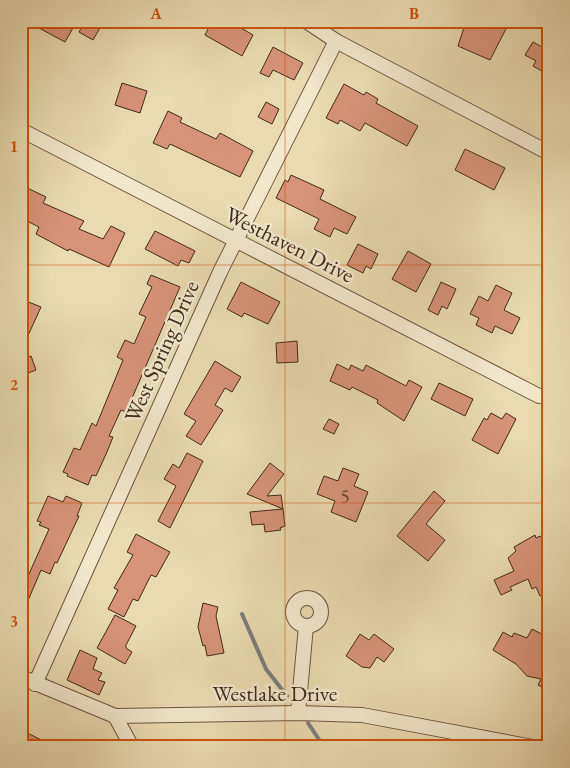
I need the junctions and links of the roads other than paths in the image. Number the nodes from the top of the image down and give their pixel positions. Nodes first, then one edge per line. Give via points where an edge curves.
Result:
1 (306, 21) edge
2 (336, 40) junction
3 (21, 130) edge
4 (549, 153) edge
5 (235, 240) junction
6 (539, 396) dead end
7 (306, 626) dead end
8 (21, 677) edge
9 (35, 684) junction
10 (298, 713) junction
11 (115, 716) junction
12 (132, 747) edge
13 (533, 747) edge

1 - 2 street
2 - 4 street
2 - 5 street, West Spring Drive
3 - 5 street, Westhaven Drive
5 - 6 street, Westhaven Drive
5 - 9 street, West Spring Drive
7 - 10 street
8 - 9 street, Westlake Drive
9 - 11 street, Westlake Drive
10 - 11 street, Westlake Drive
10 - 13 street, Westlake Drive via 362,715
11 - 12 street

